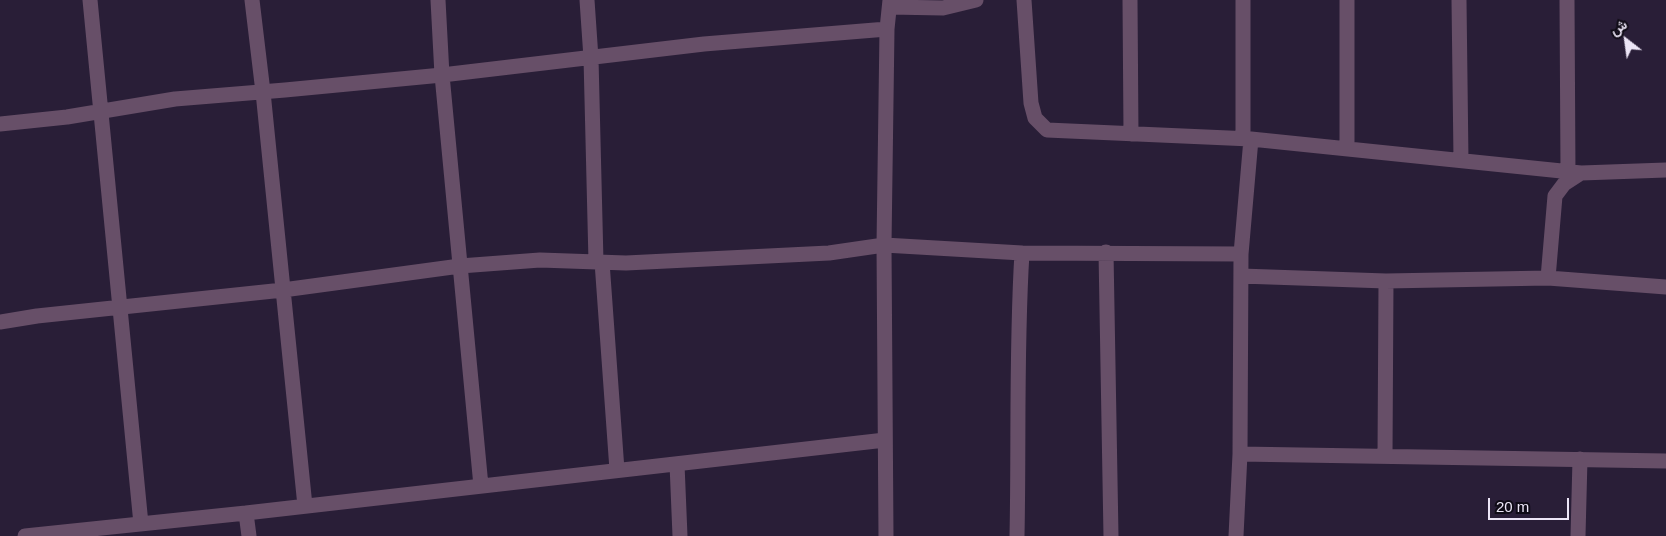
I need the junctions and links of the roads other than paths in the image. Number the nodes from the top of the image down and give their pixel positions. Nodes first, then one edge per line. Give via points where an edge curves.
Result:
1 (90, 0) edge
2 (252, 0) edge
3 (438, 0) edge
4 (587, 0) edge
5 (976, 0) edge
6 (1024, 0) edge
7 (1130, 0) edge
8 (1243, 0) edge
9 (1347, 0) edge
10 (1459, 0) edge
11 (1567, 0) edge
12 (890, 4) edge
13 (887, 28) junction
14 (591, 58) junction
15 (442, 75) junction
16 (263, 92) junction
17 (102, 111) junction
18 (0, 124) edge
19 (1131, 134) junction
20 (1247, 139) junction
21 (1347, 149) junction
22 (1461, 160) junction
23 (1666, 170) edge
24 (1575, 172) junction
25 (884, 245) junction
26 (1106, 252) junction
27 (1022, 253) junction
28 (1241, 254) junction
29 (599, 262) junction
30 (460, 266) junction
31 (1241, 276) junction
32 (1548, 278) junction
33 (1386, 281) junction
34 (1666, 287) edge
35 (283, 290) junction
36 (119, 307) junction
37 (0, 322) edge
38 (885, 440) junction
39 (1240, 454) junction
40 (1385, 456) junction
41 (1580, 459) junction
42 (1666, 461) edge
43 (677, 464) junction
44 (617, 470) junction
45 (481, 486) junction
46 (305, 506) junction
47 (246, 513) junction
48 (141, 524) junction
49 (25, 536) edge
50 (249, 536) edge
51 (680, 536) edge
52 (886, 536) edge
53 (1017, 536) edge
54 (1111, 536) edge
55 (1236, 536) edge
56 (1578, 536) edge

1 - 17 street
2 - 16 street
3 - 15 street
4 - 14 street
5 - 12 street via 943,8
6 - 19 street via 1034,118 1047,130
7 - 19 street
8 - 20 street
9 - 21 street
10 - 22 street
11 - 24 street
12 - 13 street
13 - 14 street via 704,44
13 - 25 street
14 - 15 street
14 - 29 street
15 - 16 street
15 - 30 street
16 - 17 street via 175,99
16 - 35 street
17 - 18 street via 67,118
17 - 36 street
19 - 20 street
20 - 21 street
20 - 28 street
21 - 22 street
22 - 24 street
23 - 24 street
24 - 32 street via 1555,196
25 - 27 street
25 - 29 street via 829,253
25 - 38 street
26 - 27 street
26 - 28 street
26 - 54 street
27 - 53 street via 1018,310
28 - 31 street
29 - 30 street via 540,260
29 - 44 street
30 - 35 street
30 - 45 street
31 - 33 street
31 - 39 street
32 - 33 street
32 - 34 street
33 - 40 street
35 - 36 street
35 - 46 street
36 - 37 street
36 - 48 street
38 - 43 street
38 - 52 street
39 - 40 street
39 - 55 street
40 - 41 street
41 - 42 street
41 - 56 street
43 - 44 street
43 - 51 street
44 - 45 street
45 - 46 street
46 - 47 street
47 - 48 street
47 - 50 street
48 - 49 street

